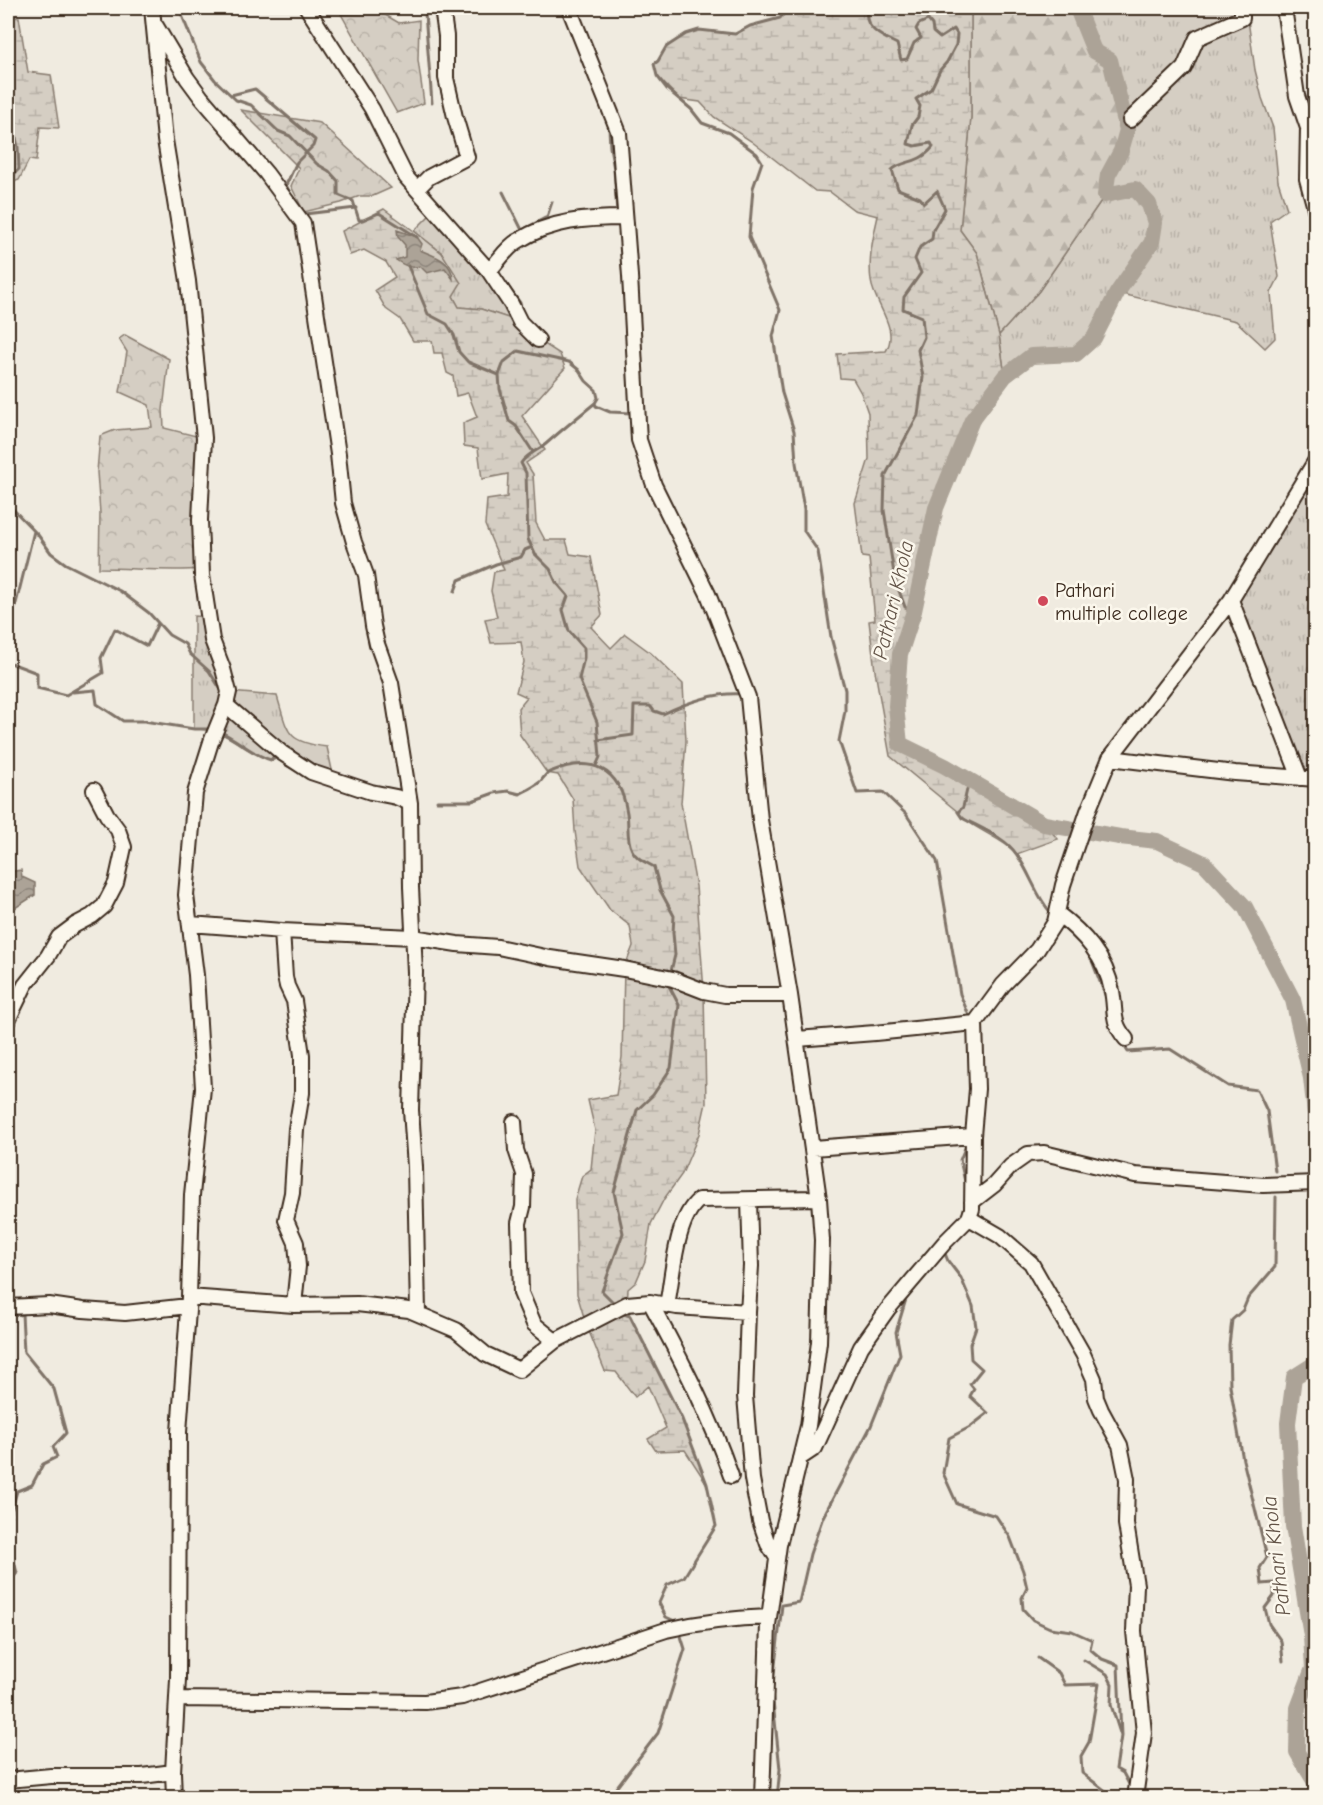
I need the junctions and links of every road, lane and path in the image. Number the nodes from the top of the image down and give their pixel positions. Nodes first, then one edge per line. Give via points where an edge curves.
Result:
1 (152, 8) edge
2 (307, 8) edge
3 (442, 8) edge
4 (569, 8) edge
5 (1242, 8) edge
6 (1284, 8) edge
7 (153, 22) junction
8 (1130, 120) dead end
9 (417, 189) junction
10 (1316, 212) edge
11 (625, 218) junction
12 (489, 271) junction
13 (538, 340) dead end
14 (1316, 460) edge
15 (1231, 600) junction
16 (226, 705) junction
17 (1110, 758) junction
18 (1300, 778) junction
19 (1316, 779) edge
20 (94, 790) dead end
21 (410, 803) junction
22 (1057, 913) junction
23 (190, 924) junction
24 (282, 931) junction
25 (413, 937) junction
26 (790, 995) junction
27 (8, 1020) edge
28 (975, 1023) junction
29 (797, 1039) junction
30 (1126, 1039) dead end
31 (514, 1122) dead end
32 (973, 1136) junction
33 (813, 1148) junction
34 (1316, 1183) edge
35 (818, 1198) junction
36 (749, 1200) junction
37 (972, 1202) junction
38 (969, 1218) junction
39 (188, 1302) junction
40 (650, 1302) junction
41 (294, 1305) junction
42 (667, 1305) junction
43 (8, 1307) edge
44 (748, 1312) junction
45 (418, 1313) junction
46 (555, 1341) junction
47 (801, 1458) junction
48 (731, 1476) dead end
49 (777, 1558) junction
50 (769, 1617) junction
51 (177, 1699) junction
52 (173, 1772) junction
53 (8, 1780) edge
54 (174, 1797) edge
55 (762, 1797) edge
56 (1135, 1797) edge

1 - 7 street
2 - 9 street via 362,93 406,177
3 - 9 street via 446,78 467,157 429,177
4 - 11 street via 619,133
5 - 8 street via 1242,18 1197,38 1184,68
6 - 10 street via 1297,96 1308,128 1307,179
7 - 16 street via 165,140 188,281 204,438 202,575 212,640 229,692
7 - 21 street via 201,97 303,223 344,503 366,576 377,644 391,683
9 - 12 street
11 - 12 street via 560,222 517,241
11 - 26 street via 639,440 654,485 708,594 748,697 760,820
12 - 13 street via 520,322
14 - 15 street
15 - 17 street
15 - 18 street
16 - 21 street via 282,753 311,772
16 - 23 street via 195,793 186,895
17 - 18 street
17 - 22 street via 1088,811
18 - 19 street
20 - 27 street via 124,846 116,883 104,906 59,937 25,985
21 - 25 street
22 - 28 street via 1037,950 1003,985
22 - 30 street via 1087,938 1103,965 1113,992 1116,1026
23 - 24 street
23 - 39 street via 203,1088 192,1195
24 - 25 street
24 - 41 street via 286,986 294,1001 302,1055 302,1093 286,1220 296,1243
25 - 26 street via 498,946 624,969 671,978 725,995
25 - 45 street via 411,1110
26 - 29 street
28 - 29 street
28 - 32 street via 977,1089
29 - 33 street
31 - 46 street via 516,1150 524,1174 519,1223 521,1293 534,1324
32 - 33 street
32 - 37 street
33 - 35 street
34 - 37 street via 1263,1185 1135,1175 1044,1153 1028,1154
35 - 36 street
35 - 47 street via 822,1240 819,1342
36 - 42 street via 699,1200 694,1204 680,1235
36 - 44 street
37 - 38 street
38 - 47 street via 888,1309 861,1347 815,1448
38 - 56 street via 1000,1236 1032,1263 1083,1354 1094,1378 1096,1398 1120,1445 1127,1479 1126,1524 1136,1585 1134,1631 1144,1733
39 - 41 street
39 - 43 street via 125,1313 48,1305
39 - 51 street via 179,1432
40 - 42 street
40 - 46 street via 627,1304
40 - 48 street via 693,1383
41 - 45 street via 357,1304
42 - 44 street
44 - 49 street via 745,1396 752,1479 760,1521
45 - 46 street via 456,1330 485,1354 519,1370
47 - 49 street
49 - 50 street
50 - 51 street via 700,1622 666,1630 462,1697 434,1701
50 - 55 street
51 - 52 street
52 - 53 street
52 - 54 street

